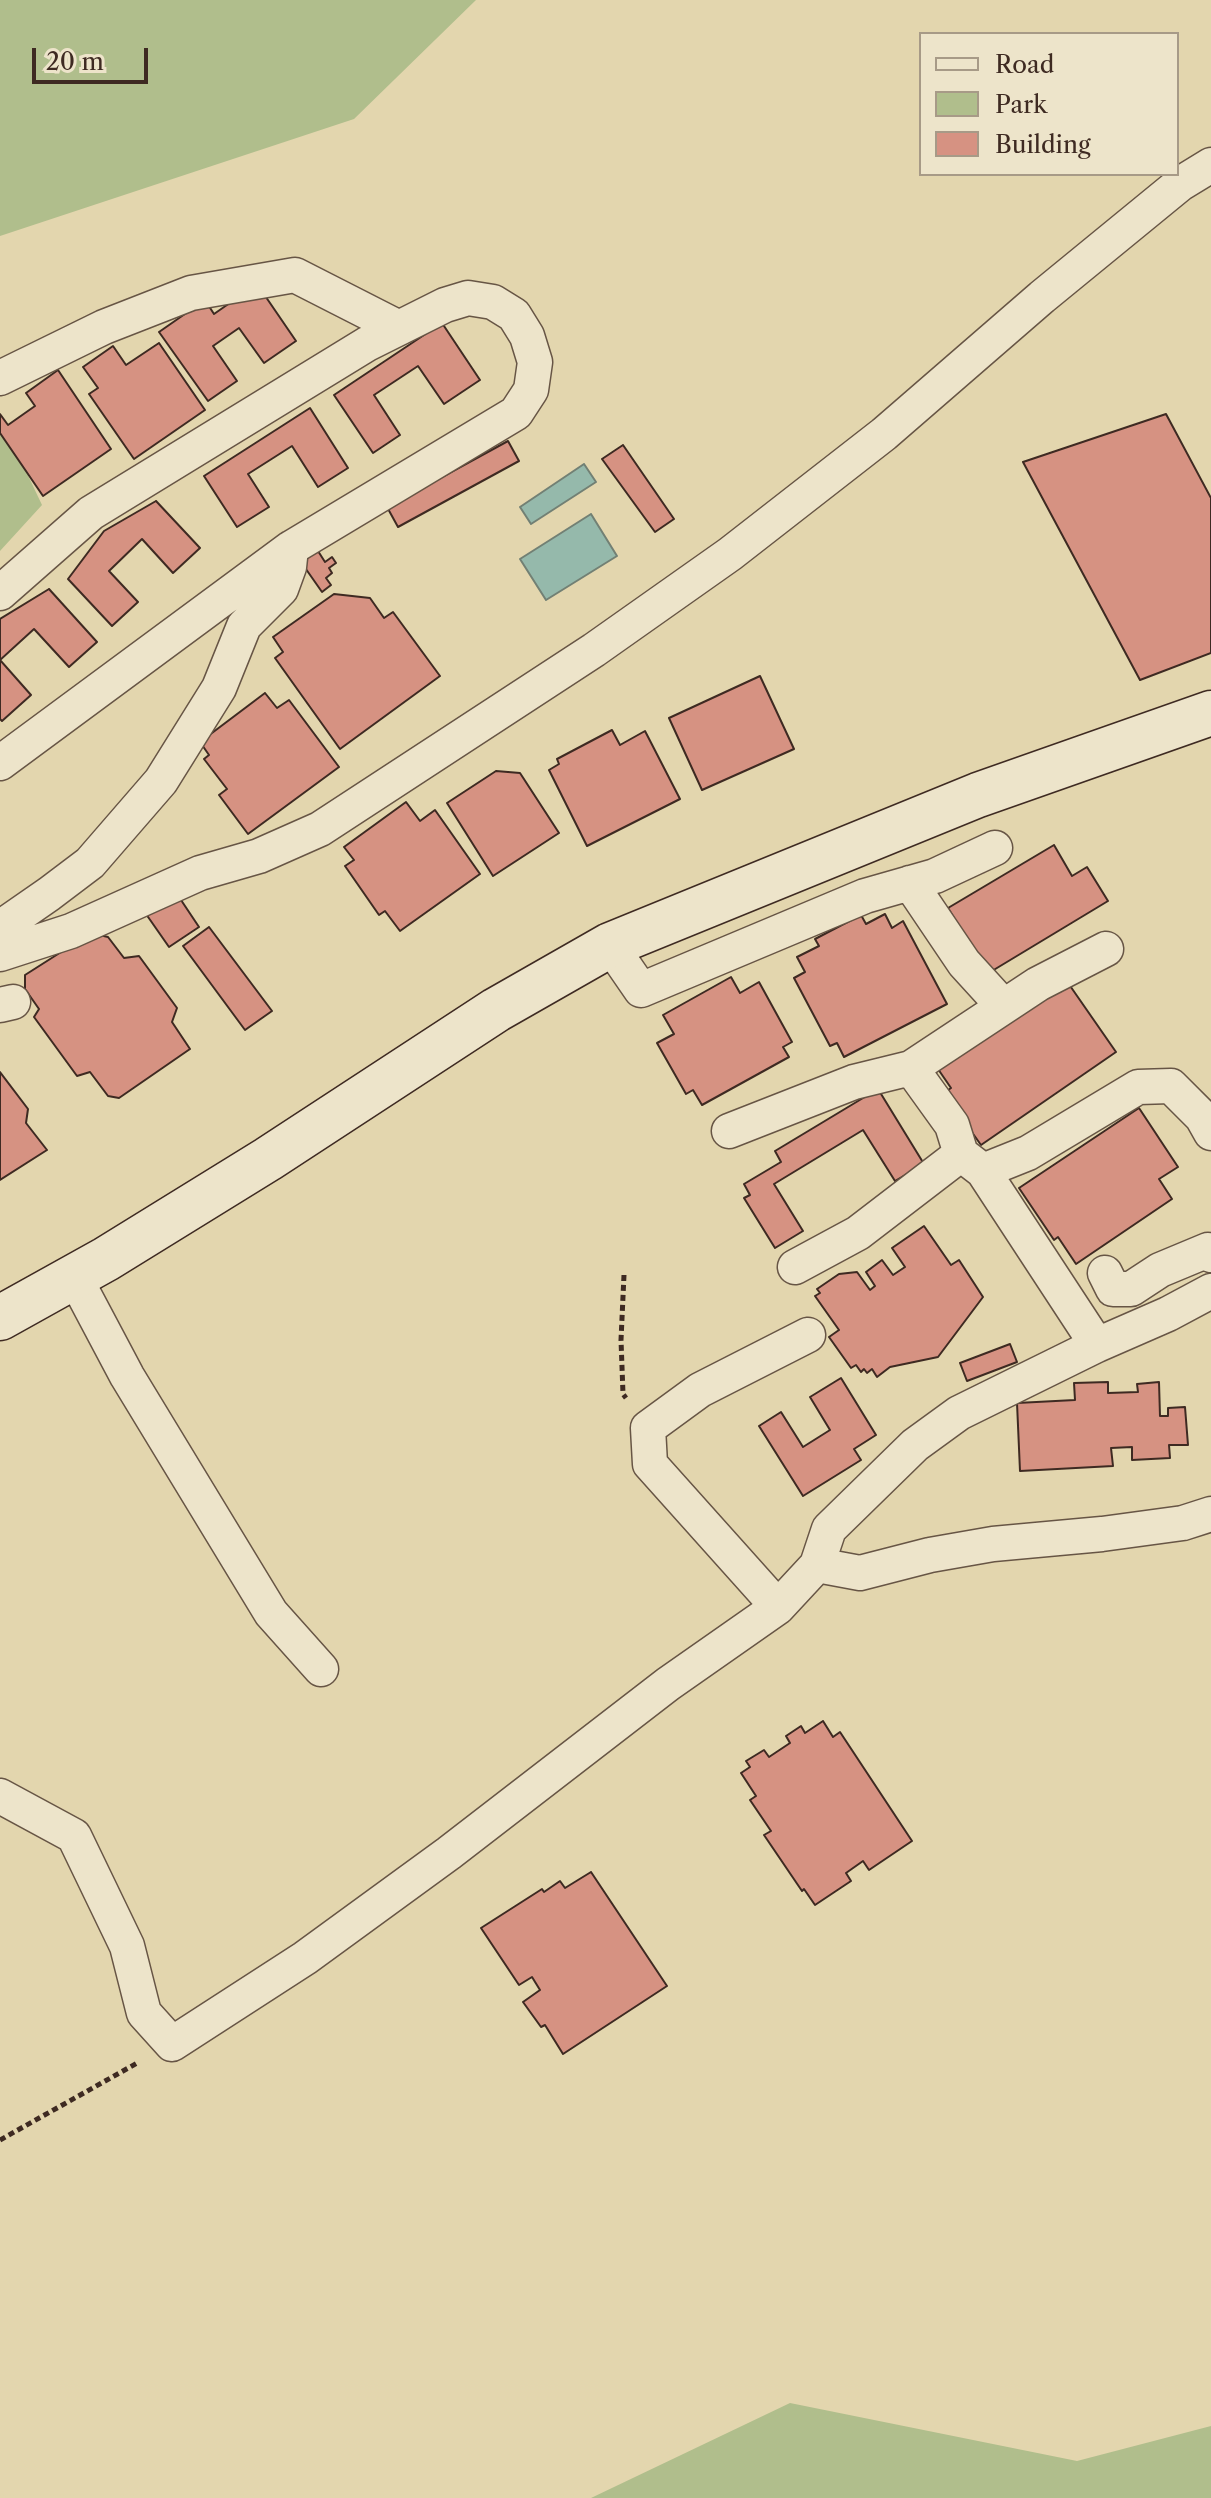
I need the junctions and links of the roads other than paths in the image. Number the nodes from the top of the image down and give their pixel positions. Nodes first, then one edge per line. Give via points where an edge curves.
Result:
1 (1211, 165) edge
2 (399, 328) junction
3 (0, 378) edge
4 (291, 548) junction
5 (0, 593) edge
6 (1211, 713) edge
7 (0, 763) edge
8 (995, 848) dead end
9 (910, 883) junction
10 (0, 928) edge
11 (610, 945) junction
12 (1106, 949) dead end
13 (0, 954) edge
14 (995, 997) dead end
15 (911, 1068) junction
16 (729, 1131) dead end
17 (1211, 1133) edge
18 (972, 1163) junction
19 (1211, 1255) edge
20 (795, 1267) dead end
21 (1105, 1273) dead end
22 (74, 1276) junction
23 (1211, 1291) edge
24 (0, 1318) edge
25 (808, 1335) dead end
26 (1097, 1345) junction
27 (1211, 1514) edge
28 (817, 1565) junction
29 (778, 1607) junction
30 (321, 1669) dead end
31 (0, 1796) edge

1 - 13 street via 1180,184 884,434 730,554 320,829 259,856 200,873 71,931
2 - 3 street via 295,275 191,293 104,327
2 - 4 street via 468,298 493,302 514,315 527,336 535,362 531,390 516,413
2 - 5 street via 91,513
4 - 7 street
4 - 10 street via 281,589 244,626 219,688 161,781 90,863
6 - 11 main road via 978,795
8 - 9 street
9 - 11 street via 865,896 641,990
9 - 14 street via 964,963
11 - 22 main road via 496,1010 268,1159
12 - 15 street via 1038,984
15 - 16 street via 854,1082
15 - 18 street
17 - 18 street via 1171,1086 1138,1087 1028,1153
18 - 20 street
18 - 26 street
19 - 21 street via 1208,1250 1160,1270 1131,1289 1113,1289
22 - 24 main road
22 - 30 street via 127,1376 271,1613
23 - 26 street
25 - 29 street via 700,1390 648,1428 650,1464
26 - 28 street via 959,1413 915,1445 829,1529
27 - 28 street via 1170,1525 993,1544 860,1573
28 - 29 street
29 - 31 street via 305,1958 172,2044 144,2013 127,1946 74,1836

